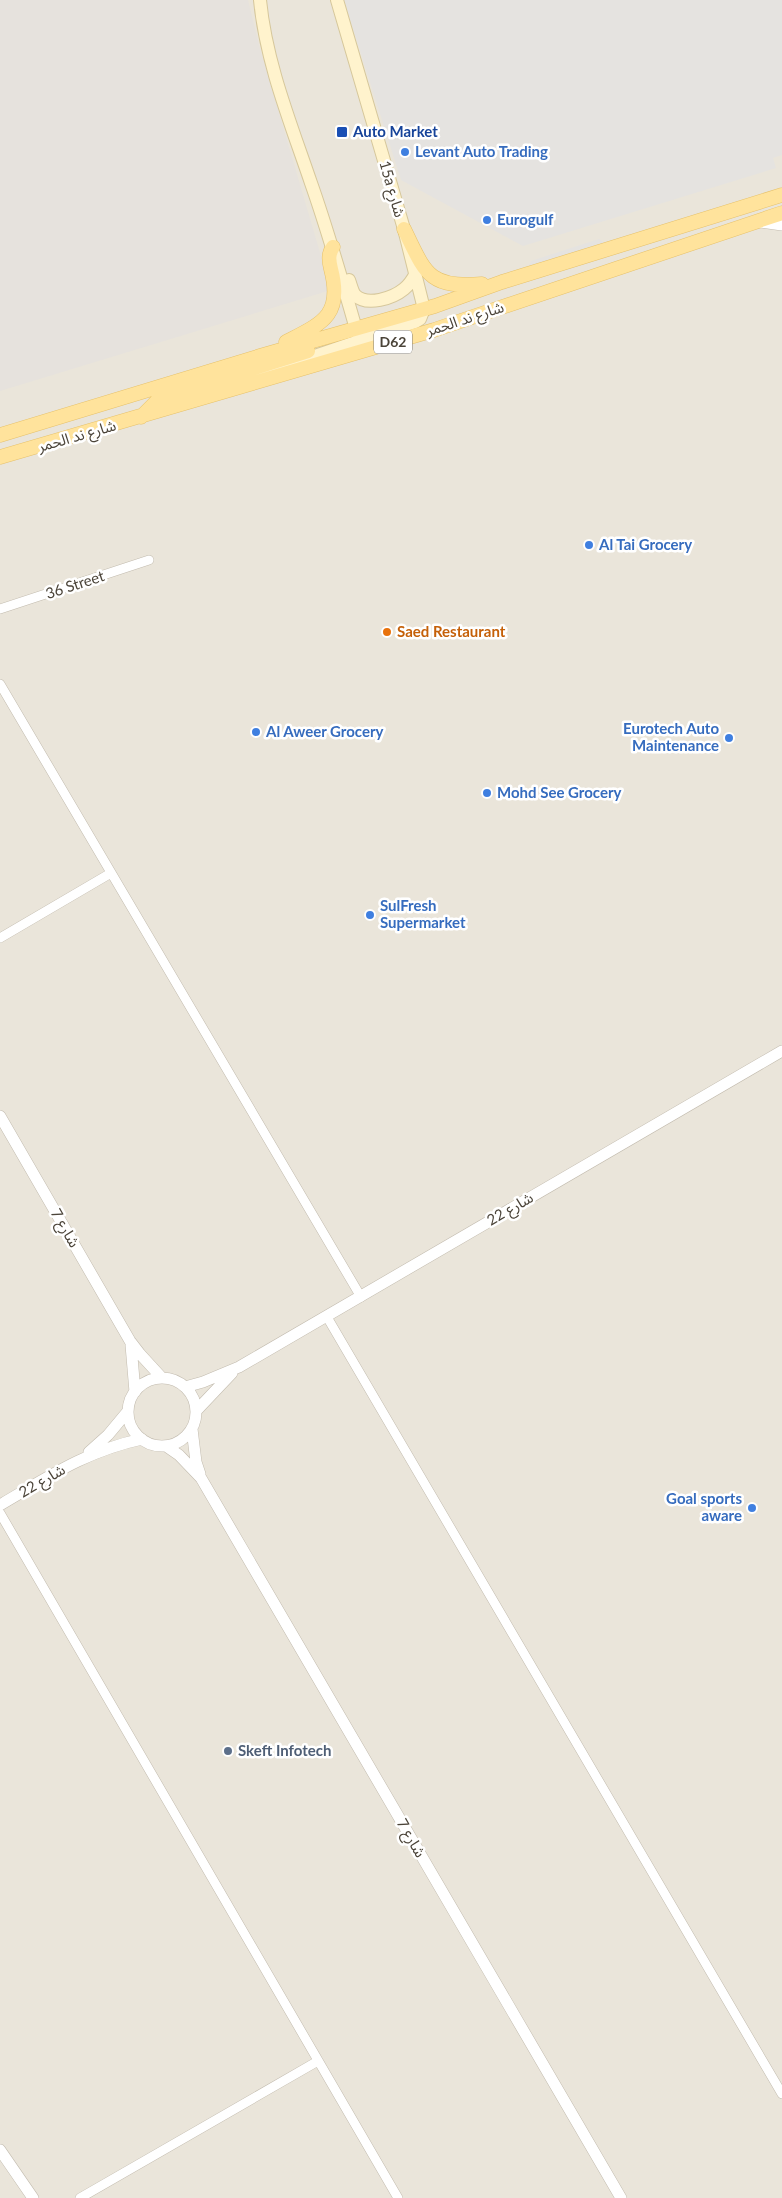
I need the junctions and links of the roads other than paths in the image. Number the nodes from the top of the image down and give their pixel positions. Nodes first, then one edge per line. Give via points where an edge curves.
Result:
1 (260, 0) edge
2 (337, 0) edge
3 (782, 195) edge
4 (782, 213) edge
5 (745, 225) junction
6 (782, 225) edge
7 (404, 229) junction
8 (729, 242) dead end
9 (333, 247) junction
10 (648, 259) junction
11 (566, 262) junction
12 (416, 273) junction
13 (636, 275) dead end
14 (502, 282) junction
15 (424, 309) junction
16 (434, 330) junction
17 (331, 336) junction
18 (364, 339) junction
19 (260, 356) junction
20 (141, 417) junction
21 (0, 435) edge
22 (0, 457) edge
23 (149, 560) dead end
24 (0, 609) edge
25 (0, 684) edge
26 (111, 873) junction
27 (0, 938) edge
28 (782, 1051) edge
29 (0, 1116) edge
30 (361, 1297) junction
31 (327, 1317) junction
32 (130, 1341) junction
33 (239, 1367) junction
34 (162, 1378) junction
35 (185, 1387) junction
36 (135, 1392) junction
37 (128, 1411) junction
38 (196, 1411) junction
39 (192, 1429) junction
40 (142, 1439) junction
41 (166, 1446) junction
42 (84, 1456) junction
43 (201, 1478) junction
44 (0, 1505) edge
45 (0, 1513) edge
46 (318, 2061) junction
47 (782, 2094) edge
48 (0, 2150) edge
49 (33, 2198) edge
50 (80, 2198) edge
51 (398, 2198) edge
52 (621, 2198) edge

1 - 9 main road via 265,33 282,95
2 - 7 main road, 15a شارع
3 - 11 main road, شارع ند الحمر / D62
4 - 5 main road, شارع ند الحمر / D62
5 - 6 street
5 - 8 main road
5 - 10 main road, شارع ند الحمر / D62
7 - 12 main road, 15a شارع
7 - 14 main road via 423,267 438,280 459,286
9 - 12 main road via 353,291 363,300 396,294
9 - 18 main road
9 - 19 main road via 329,260 336,294 329,313 308,330
10 - 13 main road
10 - 16 main road, شارع ند الحمر / D62
11 - 14 main road, شارع ند الحمر / D62
11 - 16 main road via 540,278 430,312 425,323
12 - 15 main road, 15a شارع
14 - 15 main road, شارع ند الحمر / D62
15 - 18 main road, شارع ند الحمر / D62
16 - 18 main road, شارع ند الحمر / D62
17 - 18 main road, شارع ند الحمر / D62
17 - 19 main road, شارع ند الحمر / D62
17 - 20 main road via 333,341 330,344 162,398
18 - 20 main road, شارع ند الحمر / D62 via 238,388
19 - 21 main road, شارع ند الحمر / D62
20 - 22 main road, شارع ند الحمر / D62
23 - 24 street, 36 Street
25 - 26 street
26 - 27 street
26 - 30 street
28 - 30 street, شارع 22
29 - 32 street, شارع 7
30 - 31 street, شارع 22
31 - 33 street, شارع 22
31 - 47 street
32 - 34 street, شارع 7
32 - 36 street
33 - 35 street, شارع 22
33 - 38 street, شارع 22
34 - 35 street via 174,1380
34 - 36 street via 142,1384
35 - 38 street via 195,1402
36 - 37 street
37 - 40 street via 134,1432
37 - 42 street, شارع 22
38 - 39 street
39 - 41 street via 180,1440
39 - 43 street, شارع 7
40 - 41 street
40 - 42 street, شارع 22
41 - 43 street, شارع 7
42 - 44 street, شارع 22
43 - 52 street, شارع 7
45 - 46 street
46 - 50 street
46 - 51 street
48 - 49 street

